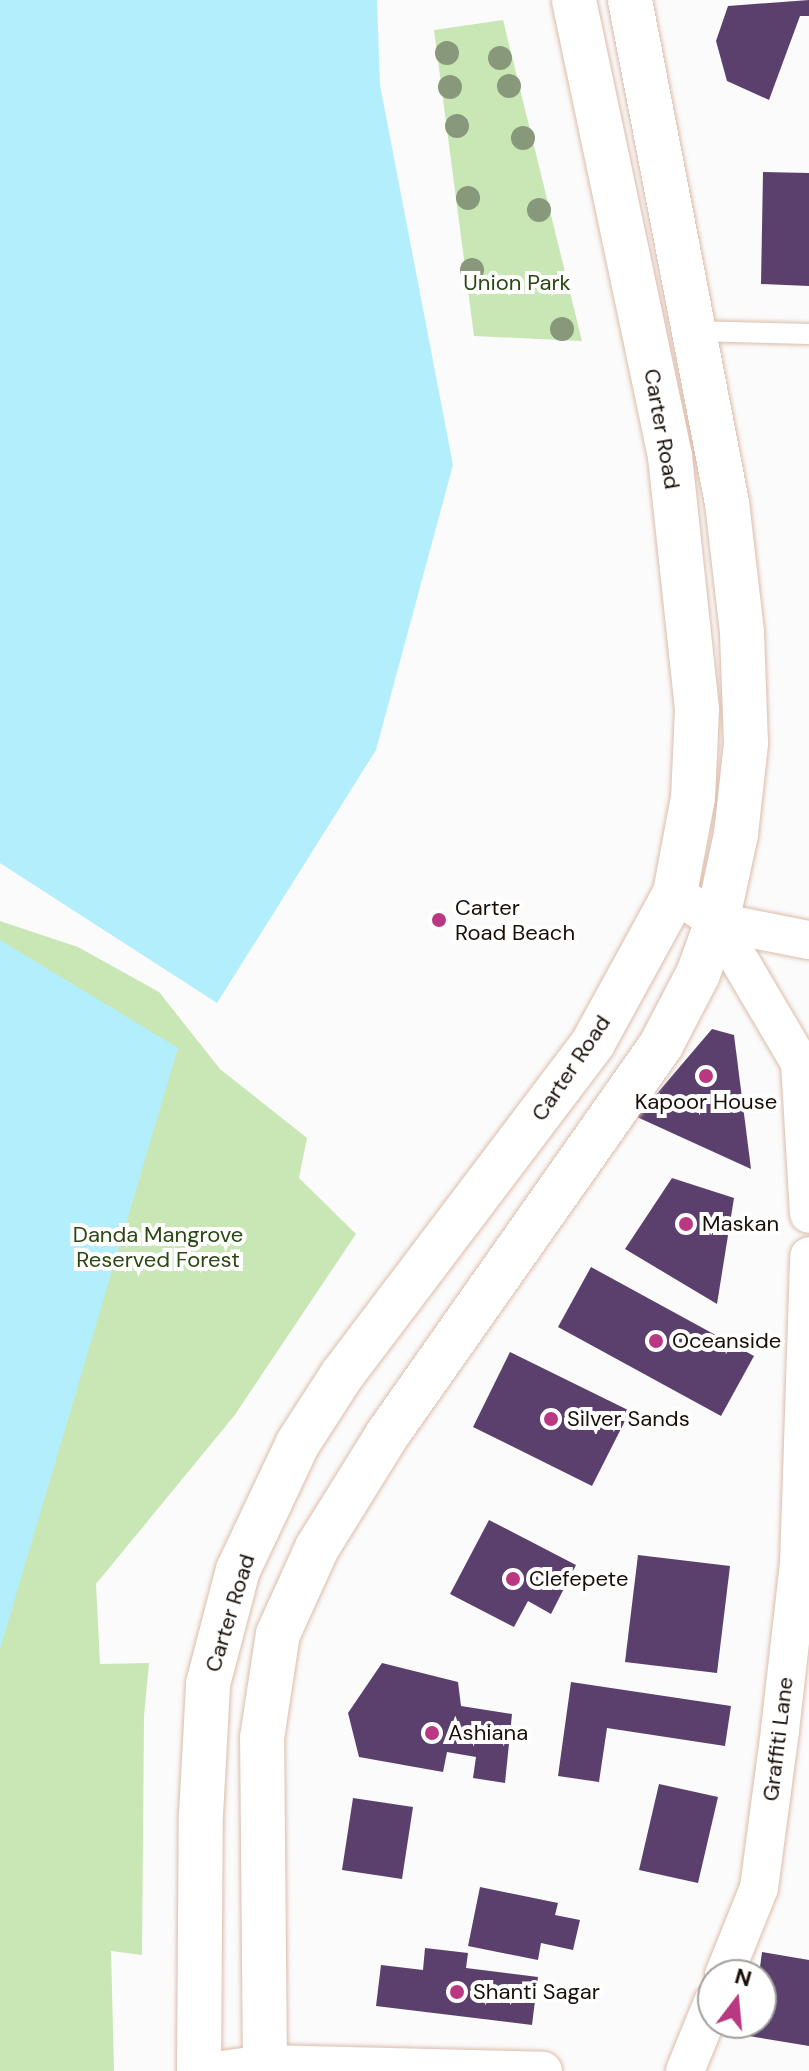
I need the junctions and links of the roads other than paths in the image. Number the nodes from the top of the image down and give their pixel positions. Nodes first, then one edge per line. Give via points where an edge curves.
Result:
1 (574, 0) edge
2 (630, 0) edge
3 (693, 331) junction
4 (809, 334) edge
5 (675, 893) junction
6 (717, 922) junction
7 (809, 940) edge
8 (809, 1214) edge
9 (809, 1256) edge
10 (804, 1564) edge
11 (730, 1959) edge
12 (698, 2039) edge
13 (265, 2067) edge
14 (199, 2071) edge
15 (214, 2071) edge
16 (543, 2071) edge
17 (685, 2071) edge

1 - 5 main road, Carter Road via 672,472 697,709 693,798
2 - 3 main road
3 - 4 lane
3 - 6 main road via 727,503 742,632 746,743 736,834
5 - 6 street
5 - 14 main road, Carter Road via 593,1043 327,1398 298,1443 238,1570 208,1684
6 - 7 street
6 - 8 street via 800,1063
6 - 13 main road via 698,974 661,1045 387,1435 317,1548 278,1634 262,1738
9 - 10 street, Graffiti Lane
10 - 11 street, Graffiti Lane via 759,1888
12 - 17 street
13 - 15 street
13 - 16 street

